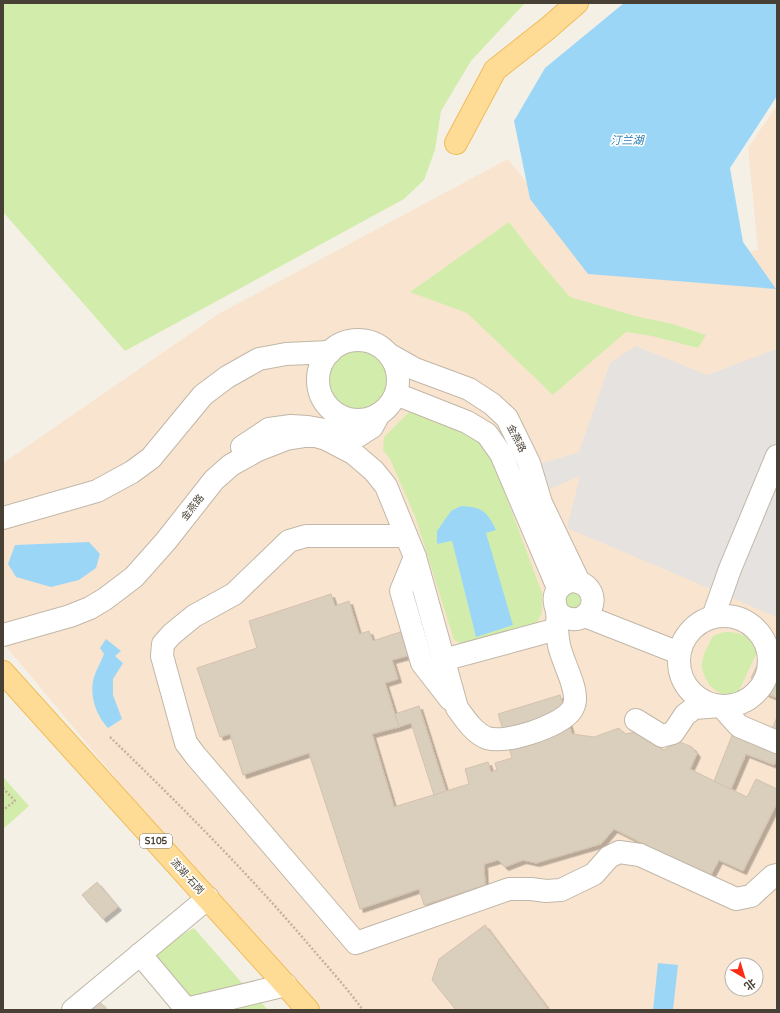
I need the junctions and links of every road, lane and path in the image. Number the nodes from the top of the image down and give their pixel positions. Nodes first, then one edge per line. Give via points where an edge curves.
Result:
1 (577, 3) edge
2 (456, 143) dead end
3 (390, 355) junction
4 (325, 359) junction
5 (396, 394) junction
6 (376, 421) junction
7 (777, 456) edge
8 (386, 486) junction
9 (3, 518) edge
10 (3, 531) edge
11 (406, 536) junction
12 (415, 557) junction
13 (569, 585) junction
14 (585, 613) junction
15 (713, 617) junction
16 (558, 631) junction
17 (3, 632) edge
18 (3, 635) edge
19 (681, 648) junction
20 (444, 664) junction
21 (3, 672) edge
22 (721, 706) junction
23 (457, 708) junction
24 (636, 720) dead end
25 (110, 737) dead end
26 (777, 742) edge
27 (3, 788) edge
28 (3, 810) edge
29 (777, 875) edge
30 (208, 898) junction
31 (140, 954) junction
32 (286, 985) junction
33 (187, 1009) edge
34 (73, 1010) edge
35 (308, 1010) edge
36 (363, 1010) edge

1 - 2 main road via 495,70
3 - 4 street, 金燕路 via 380,346 354,340 341,344
3 - 5 street via 399,381
3 - 13 street, 金燕路 via 422,371 469,389 492,404 507,418 529,463
4 - 6 street, 金燕路 via 318,375 318,388 322,400 342,417 354,421
4 - 9 street, 金燕路 via 286,354 259,359 227,377 203,395 151,458 132,472 97,491
4 - 10 street via 269,368 238,386 219,400 170,458 127,488 85,505 31,520
5 - 6 street, 金燕路
5 - 13 street, 金燕路 via 467,422 487,434 501,454
6 - 8 street, 金燕路 via 368,446
6 - 17 street, 金燕路 via 358,436 308,427 268,429 219,463 194,488 134,566 90,597
7 - 15 street
8 - 11 street, 金燕路
8 - 18 street, 金燕路 via 374,471 352,453 326,439 312,435 286,439 258,450 232,465 214,480 134,577 105,599 70,616
11 - 12 street, 金燕路
11 - 29 street via 306,536 289,541 234,594 194,616 163,644 162,656 186,743 356,943 509,889 561,890 594,874 609,857 619,852 640,855 736,899 750,896
12 - 20 street, 金燕路
12 - 23 street via 401,591 422,663
13 - 14 street, 金燕路 via 587,587 591,592
13 - 16 street, 金燕路 via 554,599
14 - 16 street, 金燕路 via 569,628
14 - 16 street via 567,619
14 - 19 street
15 - 19 street via 690,631
15 - 22 street via 728,616 756,629 764,642 768,657 767,672 761,686 750,697 736,704
16 - 20 street
16 - 20 street, 金燕路 via 553,666 567,700 557,713 519,728 495,732 485,729 468,700 462,675
16 - 23 street, 金燕路 via 572,682 575,700 572,711 554,724 520,736 496,740 485,737 470,726
19 - 22 street via 679,668 684,682 693,694 706,702
20 - 23 street, 金燕路
21 - 30 main road, 流湖-石岗 / S105
22 - 24 street via 694,708 685,715 673,733 662,736
22 - 26 street via 739,726
25 - 36 path via 189,814 283,914
27 - 28 path via 14,801
30 - 31 street
30 - 32 main road, 流湖-石岗 / S105
31 - 33 street
31 - 34 street
32 - 33 street
32 - 35 main road, 流湖-石岗 / S105

